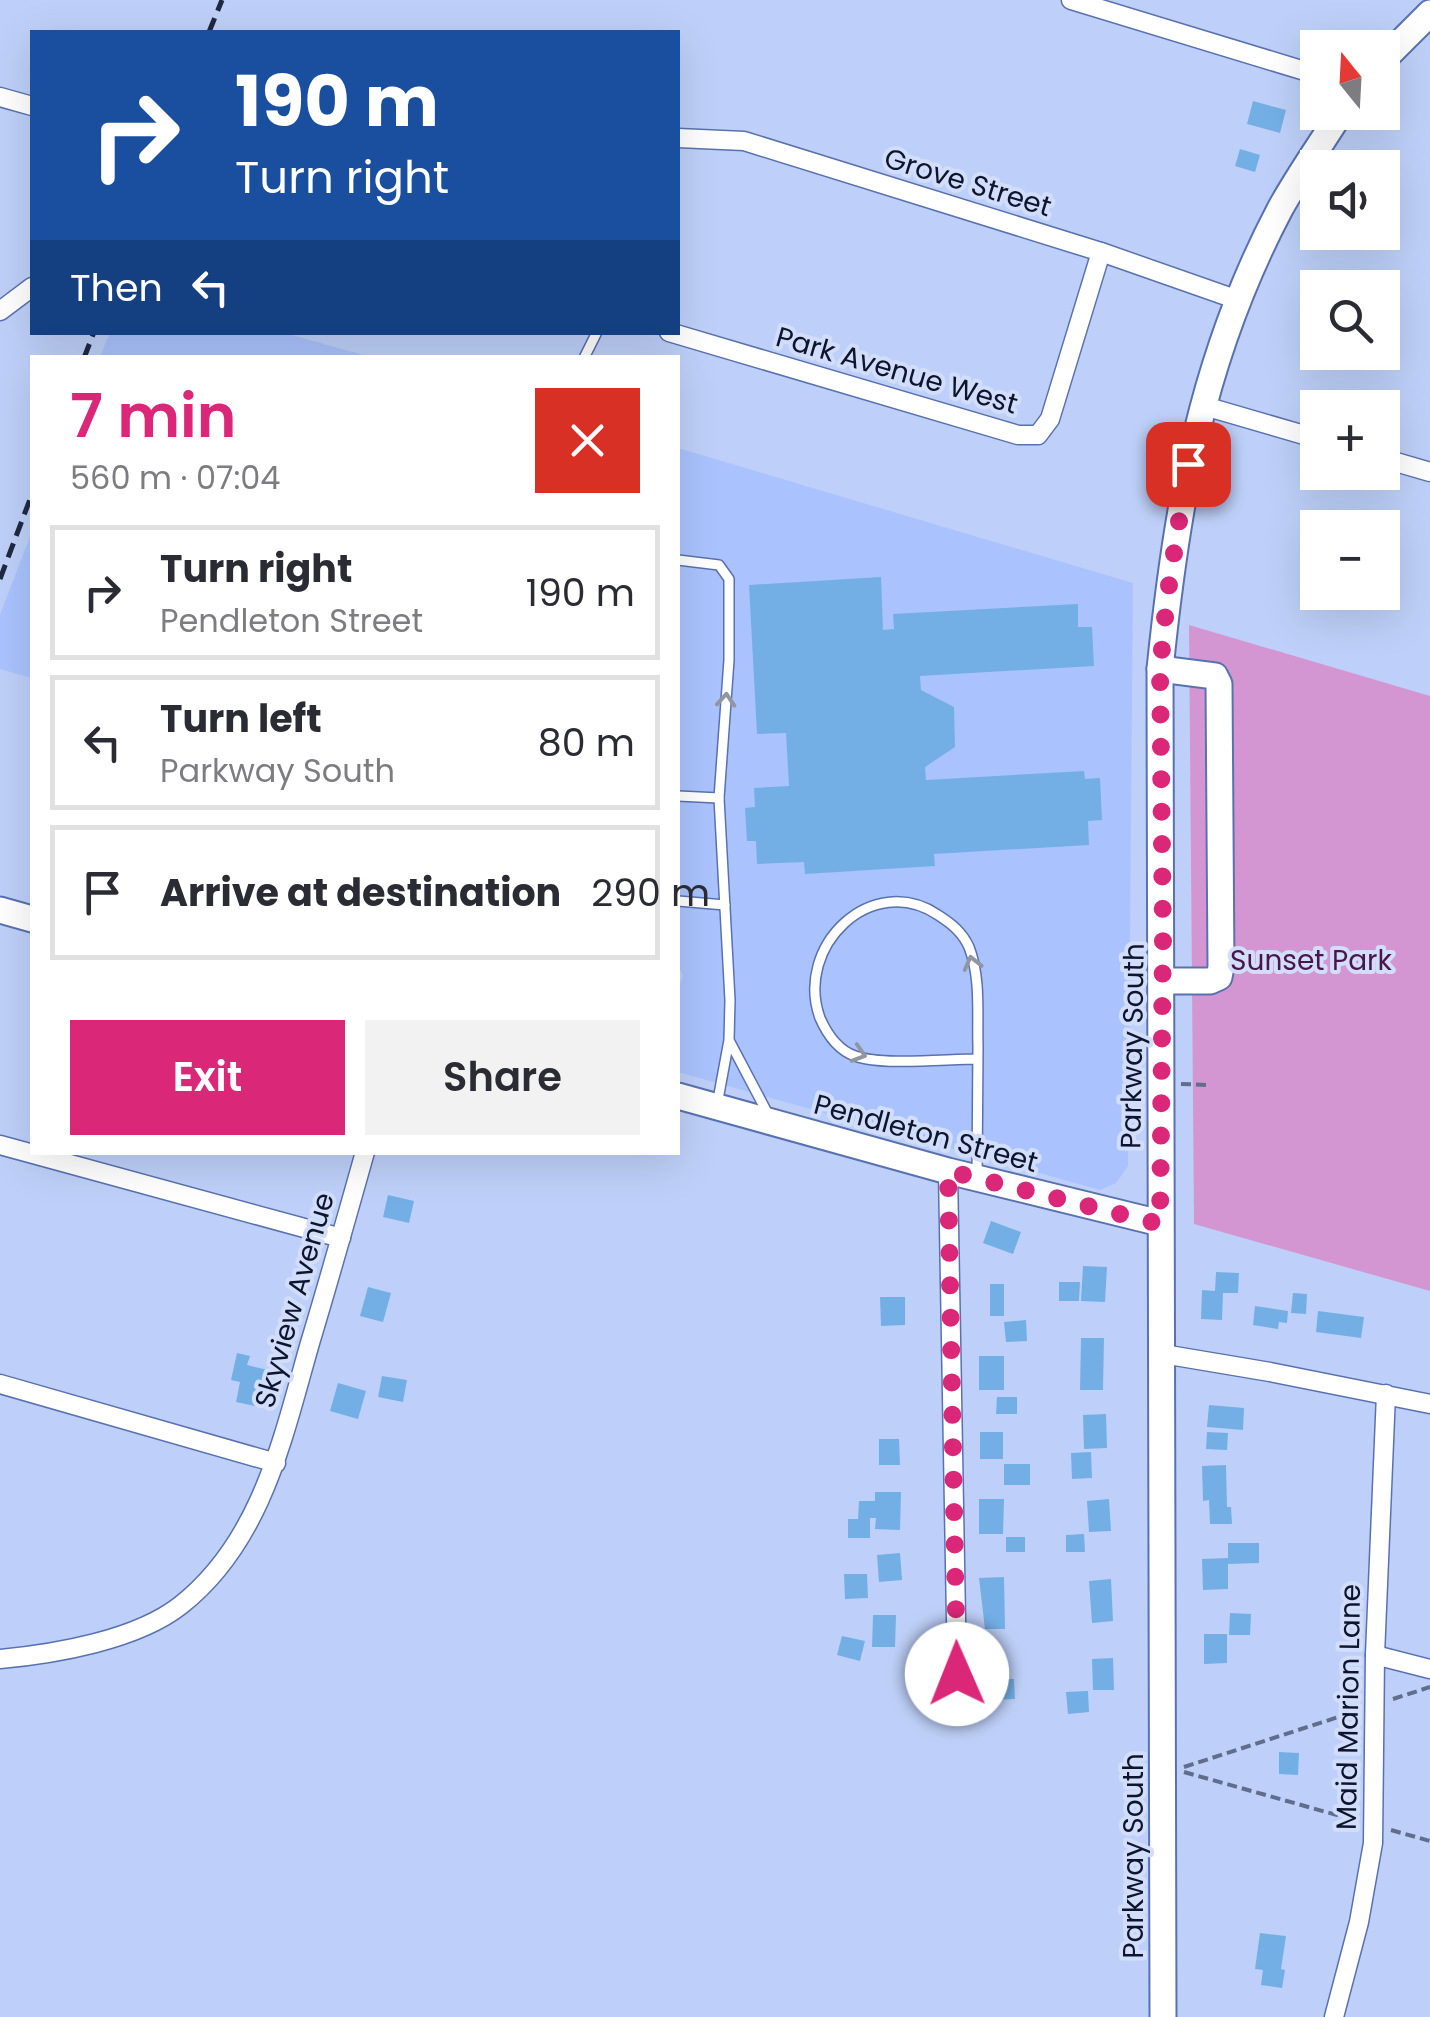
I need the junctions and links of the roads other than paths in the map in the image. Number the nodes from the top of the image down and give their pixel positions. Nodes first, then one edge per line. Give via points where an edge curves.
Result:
1 (1071, 0) edge
2 (1430, 13) edge
3 (1400, 43) edge
4 (1300, 70) edge
5 (0, 97) edge
6 (30, 105) edge
7 (1330, 130) edge
8 (680, 138) edge
9 (1101, 252) junction
10 (30, 289) edge
11 (1238, 300) junction
12 (0, 312) edge
13 (679, 335) edge
14 (1201, 405) junction
15 (1300, 434) edge
16 (1400, 463) edge
17 (1430, 472) edge
18 (680, 560) edge
19 (1160, 669) junction
20 (680, 796) edge
21 (719, 798) junction
22 (680, 901) edge
23 (725, 905) junction
24 (0, 910) edge
25 (30, 918) edge
26 (1162, 981) junction
27 (729, 1040) junction
28 (978, 1060) junction
29 (680, 1097) edge
30 (716, 1107) junction
31 (773, 1123) junction
32 (0, 1145) edge
33 (30, 1153) edge
34 (37, 1155) edge
35 (365, 1155) edge
36 (948, 1171) junction
37 (977, 1178) junction
38 (1160, 1224) junction
39 (341, 1238) junction
40 (1163, 1354) junction
41 (0, 1384) edge
42 (1386, 1394) junction
43 (1430, 1404) edge
44 (276, 1462) junction
45 (1375, 1655) junction
46 (0, 1659) edge
47 (1430, 1669) edge
48 (957, 1674) dead end
49 (1164, 2017) edge
50 (1334, 2017) edge

1 - 4 street
2 - 3 main road
5 - 6 street
7 - 11 main road, Parkway South via 1281,208
8 - 9 street, Grove Street via 744,141
9 - 11 street, Grove Street
9 - 13 street, Park Avenue West via 1050,419 1038,435 1018,435
10 - 12 street
11 - 14 main road, Parkway South
14 - 15 street
14 - 19 main road, Parkway South via 1181,492
16 - 17 street
21 -> 18 lane via 729,578 718,565
19 - 26 main road, Parkway South
19 - 26 main road via 1215,676 1220,760 1219,977
20 - 21 lane
21 - 23 lane
22 - 23 lane
23 - 27 lane
24 - 25 main road
26 - 38 main road, Parkway South
27 - 30 lane
27 - 31 lane
28 -> 28 lane via 978,990 961,931 912,902 876,906 842,924 818,962 814,994 839,1046 874,1059
28 - 37 lane
29 - 30 main road, Pendleton Street
30 - 31 main road, Pendleton Street
31 - 36 main road, Pendleton Street
32 - 33 street
34 - 39 street
35 - 39 street, Skyview Avenue
36 - 37 main road, Pendleton Street
36 - 48 street
37 - 38 main road, Pendleton Street
38 - 40 main road, Parkway South
39 - 44 street, Skyview Avenue
40 - 42 street
40 - 49 main road, Parkway South
41 - 44 street
42 - 43 street
42 - 45 street, Maid Marion Lane
44 - 46 street, Skyview Avenue via 246,1528 181,1605 145,1628
45 - 47 street
45 - 50 street, Maid Marion Lane via 1372,1843

